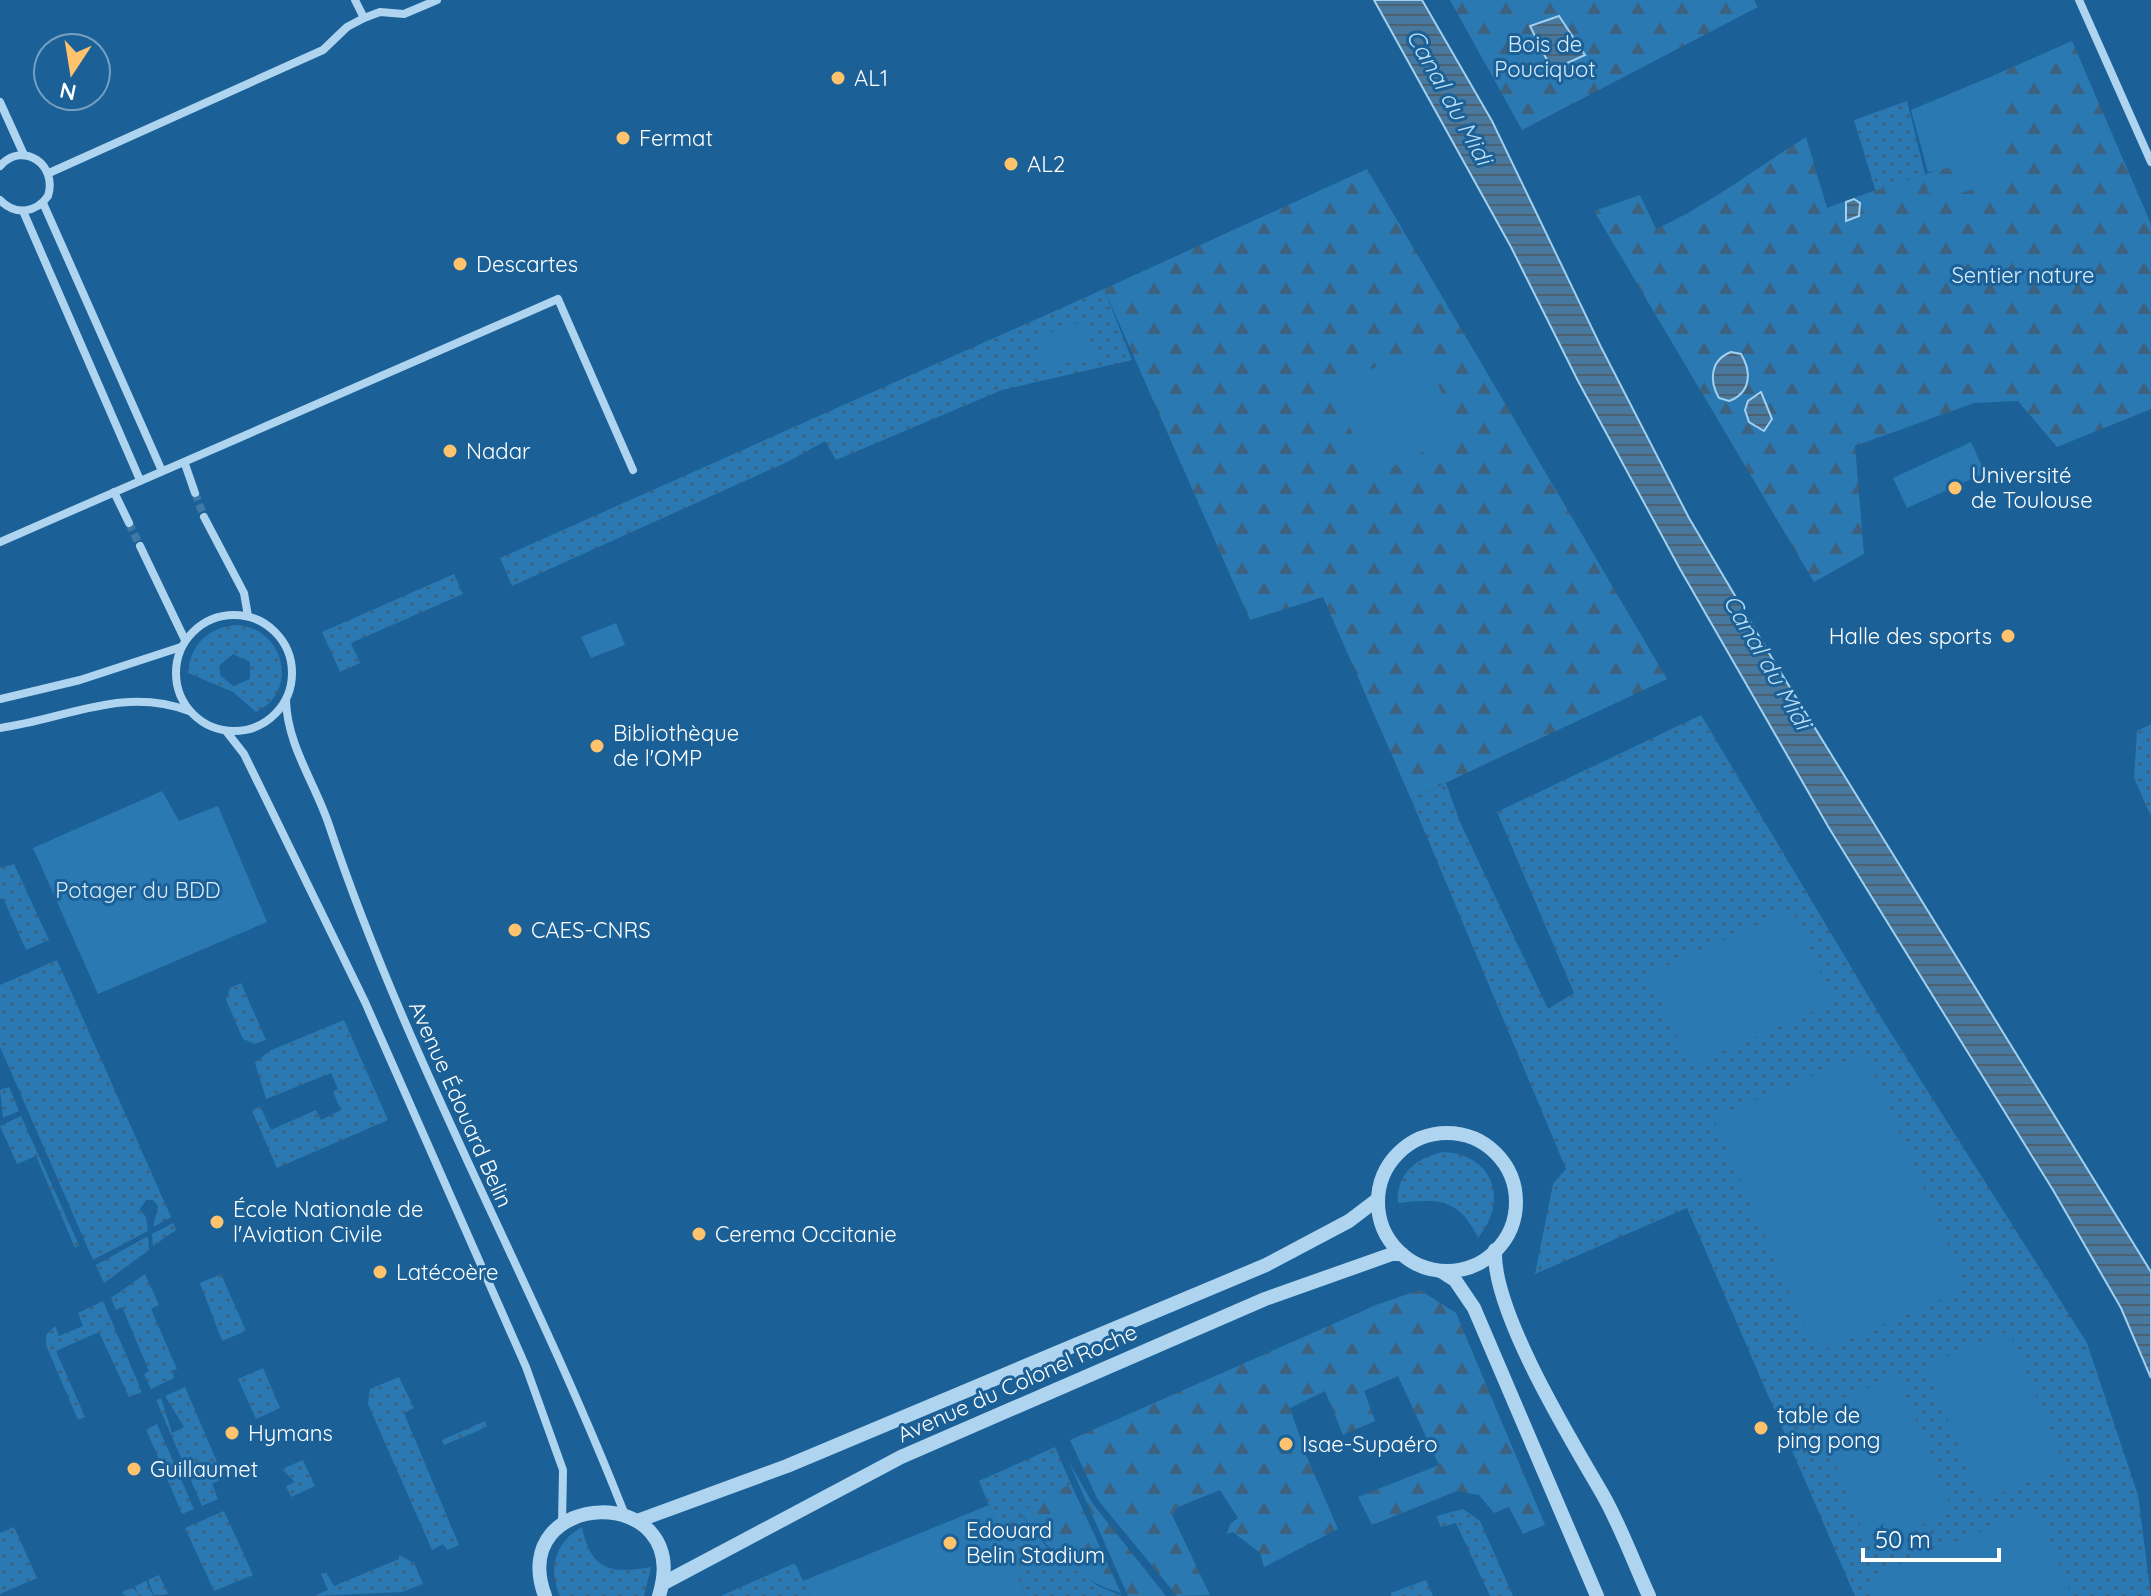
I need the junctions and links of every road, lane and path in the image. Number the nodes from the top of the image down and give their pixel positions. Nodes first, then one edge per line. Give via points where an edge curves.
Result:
1 (355, 0) edge
2 (437, 0) edge
3 (2079, 0) edge
4 (364, 18) junction
5 (0, 102) edge
6 (24, 155) junction
7 (1, 162) edge
8 (2151, 162) edge
9 (49, 173) junction
10 (0, 200) edge
11 (43, 203) junction
12 (23, 211) junction
13 (185, 464) junction
14 (633, 470) dead end
15 (162, 471) junction
16 (140, 480) junction
17 (114, 492) junction
18 (195, 493) tunnel mouth
19 (204, 517) tunnel mouth
20 (129, 523) tunnel mouth
21 (0, 542) edge
22 (140, 546) tunnel mouth
23 (248, 616) junction
24 (183, 643) junction
25 (0, 699) edge
26 (286, 700) junction
27 (189, 711) junction
28 (0, 728) edge
29 (226, 731) junction
30 (1378, 1199) junction
31 (1495, 1250) junction
32 (1402, 1254) junction
33 (1440, 1270) junction
34 (631, 1518) junction
35 (562, 1524) junction
36 (660, 1590) edge
37 (545, 1596) edge
38 (1597, 1596) edge
39 (1649, 1596) edge

1 - 4 street
2 - 4 street via 404,14 380,12
3 - 8 street
4 - 9 street via 323,50
5 - 6 street
6 - 7 street
6 - 9 street via 39,160
9 - 11 street
10 - 12 street
11 - 12 street
11 - 15 street
12 - 16 street
13 - 14 street via 558,299
13 - 15 street
13 - 18 street
15 - 16 street
16 - 17 street
17 - 20 street
17 - 21 street
19 - 23 street via 244,593
22 - 24 street
23 - 24 street via 213,618
23 - 26 street via 263,622 284,643 292,672
24 - 25 street via 80,680
24 - 27 street via 175,681
26 - 29 street via 256,728
26 - 34 street, Avenue Édouard Belin via 299,756 368,936
27 - 28 street via 146,699
27 - 29 street via 212,728
29 - 35 street, Avenue Édouard Belin via 244,754 365,1002 526,1367 563,1470
30 - 31 street via 1385,1171 1414,1142 1442,1134 1475,1139 1503,1163 1514,1189 1514,1217
30 - 32 street via 1382,1227
30 - 34 street, Avenue du Colonel Roche via 1349,1221 1266,1265 787,1466
31 - 33 street via 1468,1267
31 - 39 street via 1498,1281 1527,1350
32 - 33 street
32 - 36 street, Avenue du Colonel Roche via 1265,1299 901,1457
33 - 38 street via 1455,1280 1474,1308
34 - 35 street via 592,1511
34 - 36 street via 658,1547 663,1565
35 - 37 street via 544,1549 540,1567

